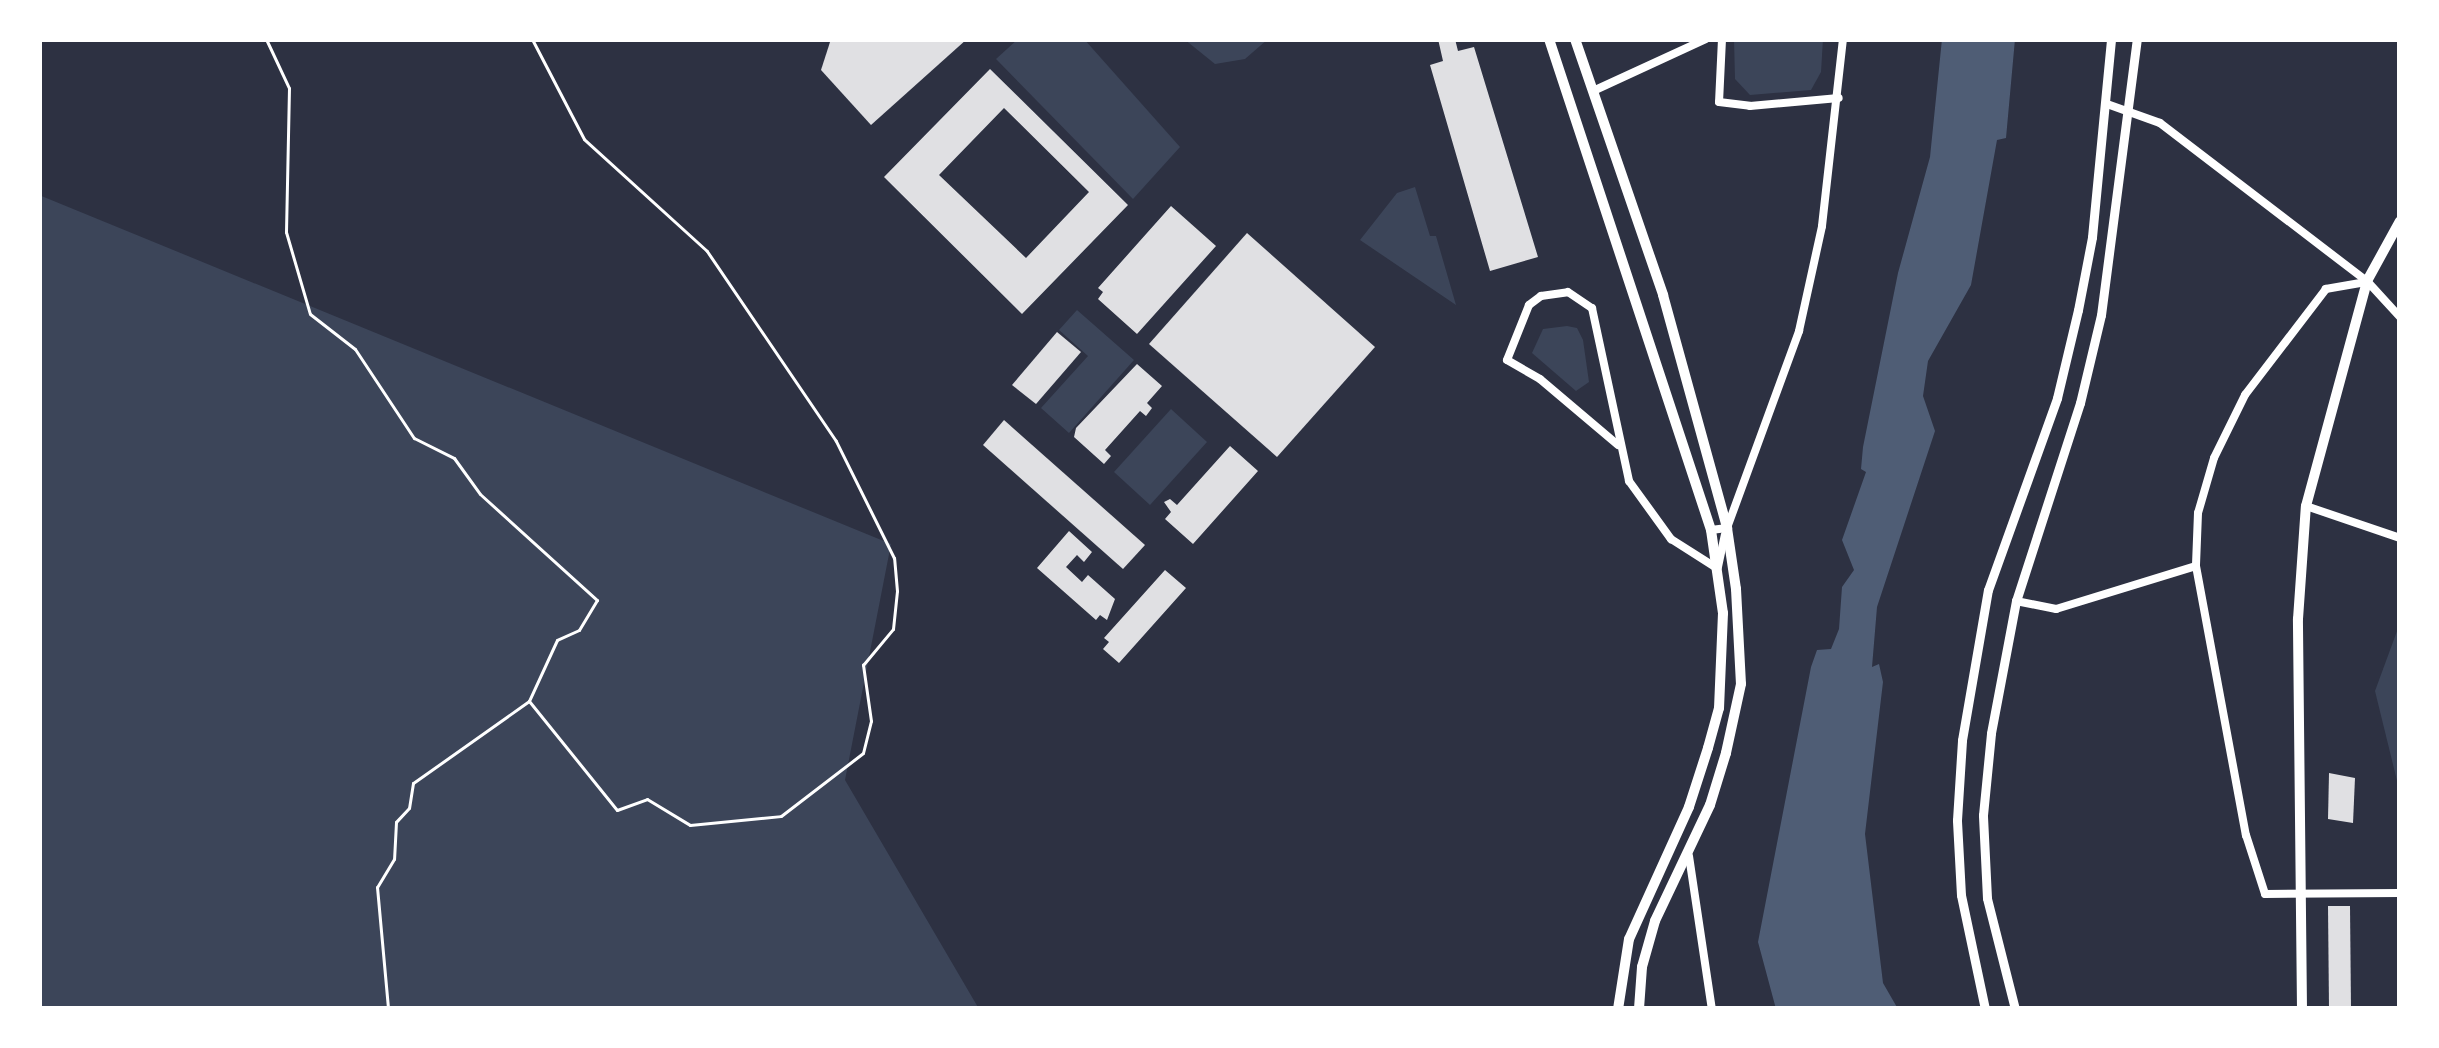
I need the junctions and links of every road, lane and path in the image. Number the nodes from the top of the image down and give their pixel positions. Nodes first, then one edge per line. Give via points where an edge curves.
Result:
1 (266, 39) edge
2 (532, 39) edge
3 (1549, 39) edge
4 (1575, 39) edge
5 (1706, 39) edge
6 (1722, 39) edge
7 (1843, 39) edge
8 (2111, 39) edge
9 (2138, 39) edge
10 (1593, 92) junction
11 (1839, 98) junction
12 (2107, 104) junction
13 (2132, 109) junction
14 (2400, 221) edge
15 (2367, 281) junction
16 (2400, 317) edge
17 (1618, 445) junction
18 (2306, 506) junction
19 (1727, 528) junction
20 (1712, 530) junction
21 (2400, 538) edge
22 (1734, 562) junction
23 (2195, 566) junction
24 (1718, 568) junction
25 (2016, 601) junction
26 (529, 701) junction
27 (1688, 854) junction
28 (2400, 893) edge
29 (2301, 898) junction
30 (388, 1009) edge
31 (1618, 1009) edge
32 (1640, 1009) edge
33 (1712, 1009) edge
34 (1985, 1009) edge
35 (2015, 1009) edge
36 (2302, 1009) edge

1 - 26 path via 290,88 286,232 310,314 356,349 414,438 454,458 479,494 597,600 580,630 557,640
2 - 26 path via 584,139 707,251 836,441 894,558 897,591 893,629 863,665 871,722 863,753 781,816 690,825 647,799 617,809
3 - 20 main road
4 - 10 main road
5 - 10 street
6 - 11 street via 1719,101
7 - 11 street
8 - 12 street
9 - 13 street
10 - 19 main road via 1663,295
11 - 19 street via 1799,331
12 - 13 street
12 - 34 street via 2078,310 2057,398 1988,590 1962,740 1961,896
13 - 15 street
13 - 25 street via 2101,315
14 - 15 main road
15 - 16 street
15 - 18 main road
15 - 23 street via 2326,289 2245,395 2213,458
17 - 17 street via 1592,308 1568,292 1541,296 1529,305 1507,360
17 - 24 street via 1629,481 1671,539
18 - 21 street
18 - 29 main road via 2298,619
19 - 20 street
19 - 22 main road
19 - 24 street
20 - 24 main road
22 - 24 street
22 - 27 main road via 1741,684 1726,753
23 - 25 street via 2056,609
23 - 29 street via 2255,866 2265,895
24 - 31 main road via 1719,708 1689,807 1629,939
25 - 35 street via 1983,815 1987,898
26 - 30 path via 413,783 409,808 396,822 394,859 377,887
27 - 32 main road via 1655,921
27 - 33 street
28 - 29 street
29 - 36 main road

